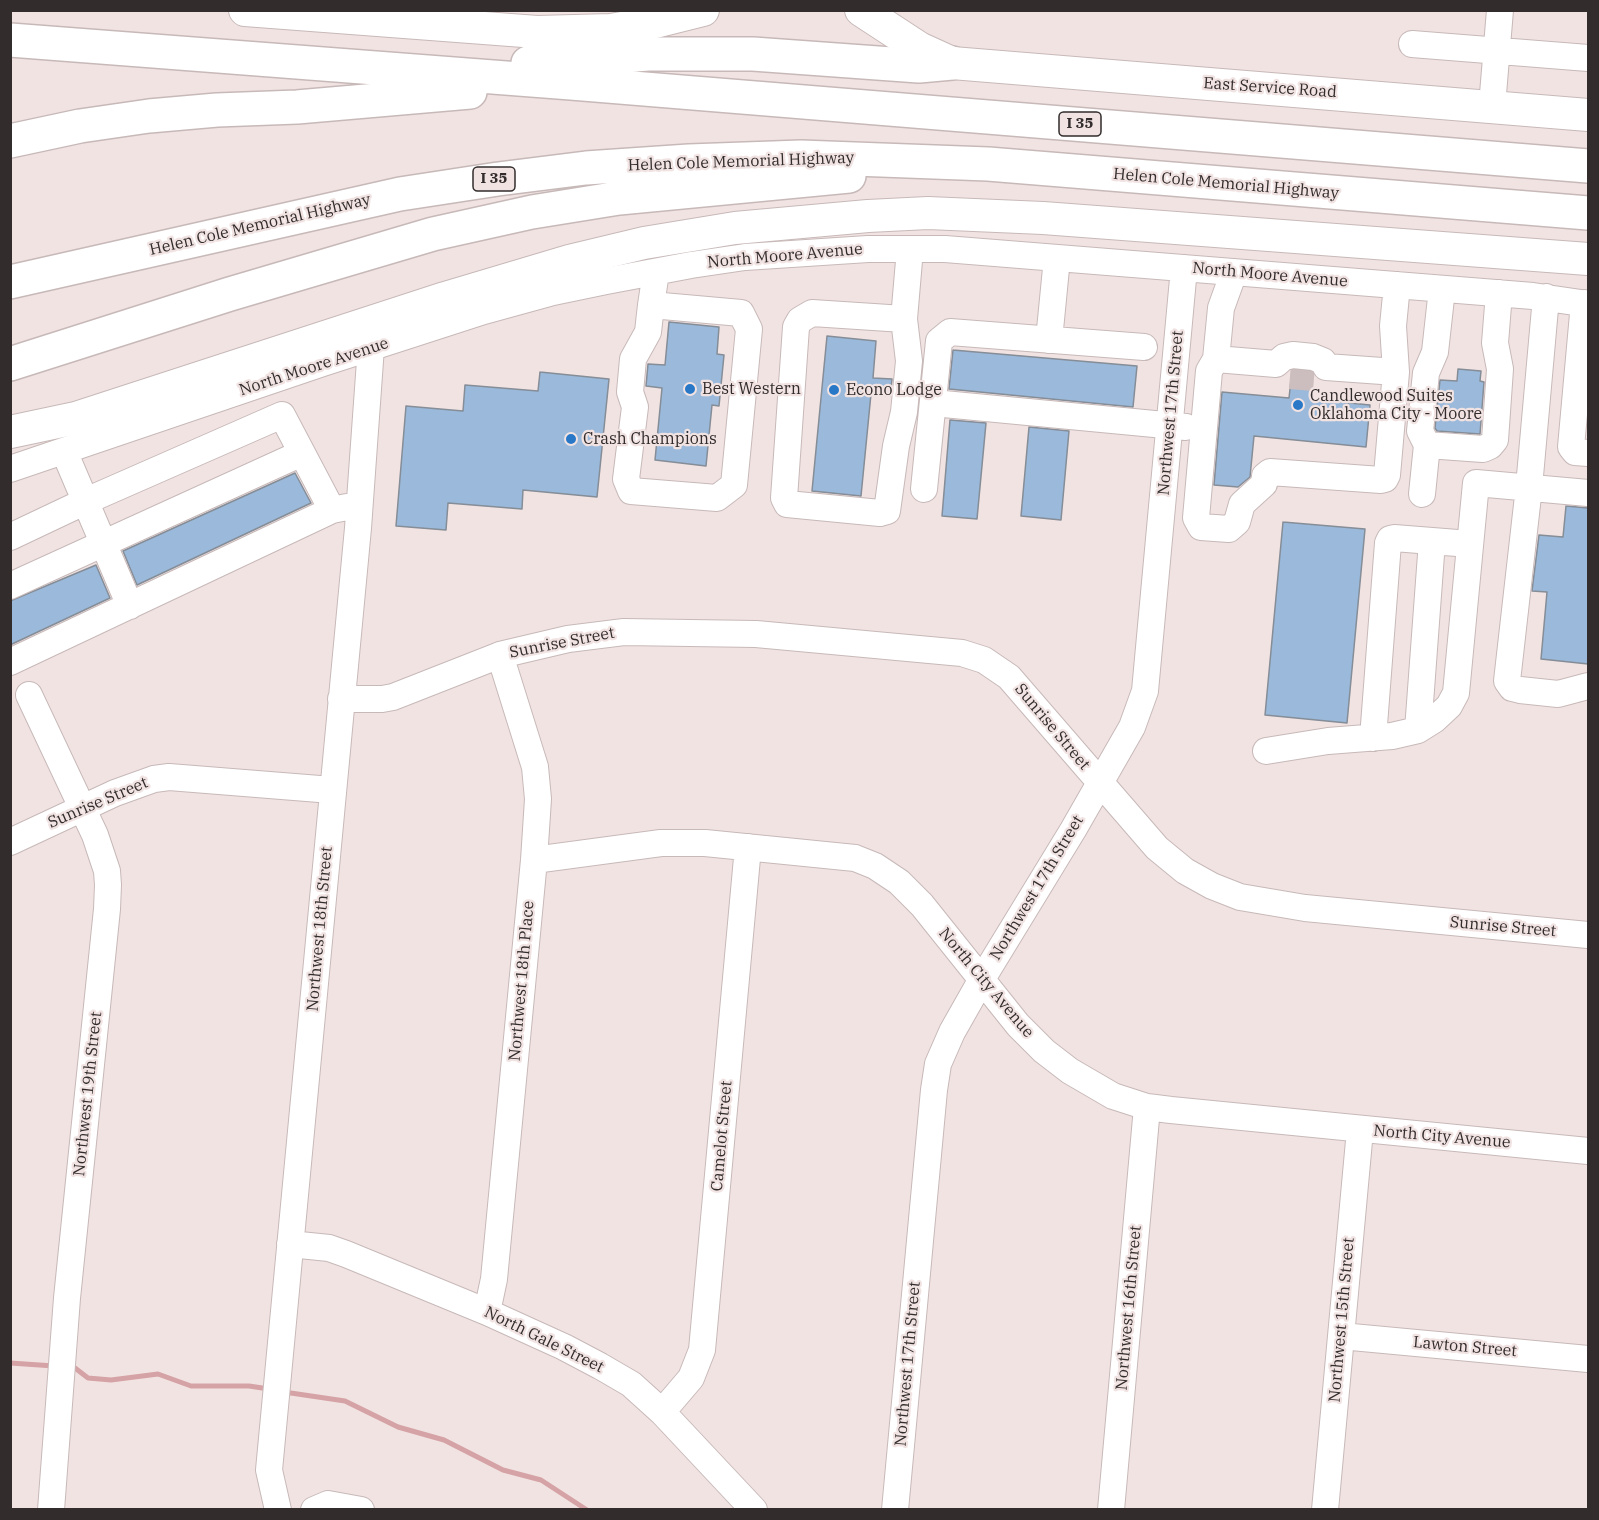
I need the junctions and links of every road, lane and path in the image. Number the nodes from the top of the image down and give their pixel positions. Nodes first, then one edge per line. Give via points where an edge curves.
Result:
1 (245, 10) edge
2 (861, 10) edge
3 (890, 10) edge
4 (1500, 10) edge
5 (687, 12) edge
6 (356, 15) edge
7 (411, 17) edge
8 (452, 19) edge
9 (498, 20) edge
10 (615, 20) edge
11 (10, 40) edge
12 (910, 44) junction
13 (1412, 44) dead end
14 (1497, 51) junction
15 (1588, 58) edge
16 (952, 63) junction
17 (410, 71) junction
18 (571, 83) junction
19 (1492, 106) junction
20 (1588, 115) edge
21 (10, 141) edge
22 (988, 164) junction
23 (1588, 166) edge
24 (1588, 213) edge
25 (910, 249) junction
26 (1057, 258) junction
27 (1588, 259) edge
28 (1184, 268) junction
29 (656, 272) junction
30 (1234, 272) junction
31 (10, 282) edge
32 (1397, 285) junction
33 (1442, 289) junction
34 (1499, 293) junction
35 (1546, 297) junction
36 (1586, 303) edge
37 (651, 305) junction
38 (904, 319) junction
39 (1049, 340) junction
40 (371, 347) junction
41 (1144, 347) dead end
42 (1216, 359) junction
43 (10, 364) edge
44 (1396, 372) junction
45 (1583, 373) edge
46 (933, 404) junction
47 (1170, 426) junction
48 (1204, 429) junction
49 (10, 432) edge
50 (1427, 445) junction
51 (64, 451) junction
52 (302, 453) junction
53 (1588, 453) edge
54 (10, 470) edge
55 (1529, 488) junction
56 (924, 489) dead end
57 (1588, 493) edge
58 (1422, 494) dead end
59 (86, 501) junction
60 (359, 504) junction
61 (333, 510) junction
62 (10, 537) edge
63 (1432, 542) junction
64 (104, 543) junction
65 (1470, 544) junction
66 (10, 586) edge
67 (130, 606) junction
68 (500, 655) junction
69 (10, 662) edge
70 (1588, 686) edge
71 (29, 695) dead end
72 (341, 699) junction
73 (1418, 730) junction
74 (1373, 738) junction
75 (1266, 751) dead end
76 (1100, 783) junction
77 (332, 790) junction
78 (82, 808) junction
79 (10, 842) edge
80 (748, 847) junction
81 (534, 860) junction
82 (1588, 935) edge
83 (982, 979) junction
84 (1147, 1107) junction
85 (1360, 1130) junction
86 (1588, 1151) edge
87 (290, 1244) junction
88 (488, 1312) junction
89 (1341, 1336) junction
90 (1588, 1359) edge
91 (662, 1412) junction
92 (51, 1509) edge
93 (278, 1509) edge
94 (314, 1509) edge
95 (361, 1509) edge
96 (754, 1509) edge
97 (895, 1509) edge
98 (1111, 1509) edge
99 (1325, 1509) edge

1 - 6 main road
2 - 12 main road, East Service Road
3 - 12 main road
4 - 14 street
5 - 10 main road
6 - 7 main road
7 - 8 main road
8 - 9 main road
9 - 10 main road via 537,32
11 - 17 highway, I 35
12 - 16 main road, East Service Road
13 - 14 street
14 - 15 street
14 - 19 street
16 - 17 highway via 919,66 753,54 648,54
16 - 19 main road, East Service Road
17 - 18 highway, I 35
18 - 21 highway via 148,116
18 - 23 highway, I 35
19 - 20 main road, East Service Road
22 - 24 highway, Helen Cole Memorial Highway / I 35
22 - 31 highway, Helen Cole Memorial Highway / I 35 via 801,157 586,168 400,194
22 - 43 highway via 699,189 532,212 433,234 319,267
25 - 26 street, North Moore Avenue
25 - 29 street, North Moore Avenue via 746,258
25 - 38 street
26 - 28 street, North Moore Avenue
26 - 39 street
27 - 49 main road via 1043,218 928,213 735,228 644,243 548,267 76,418
28 - 30 street, North Moore Avenue
28 - 47 street, Northwest 17th Street
29 - 37 street
29 - 40 street, North Moore Avenue via 484,310
30 - 32 street, North Moore Avenue
30 - 42 street via 1221,308
32 - 33 street, North Moore Avenue
32 - 44 street
33 - 34 street, North Moore Avenue
33 - 50 street via 1436,352 1425,373 1420,431
34 - 35 street, North Moore Avenue
34 - 50 street via 1495,343 1500,369 1495,440 1483,449
35 - 36 street, North Moore Avenue
35 - 55 street
36 - 45 street
37 - 37 street via 648,332 633,359 630,392 635,406 626,479 631,491 717,498 734,485 749,329 741,314
38 - 38 street via 909,361 887,511 787,504 784,487 796,327 800,320 812,313
39 - 41 street
39 - 46 street via 950,332 939,341
40 - 51 street, North Moore Avenue
40 - 60 street, Northwest 18th Street
42 - 44 street via 1301,371
42 - 48 street via 1209,370
44 - 48 street via 1385,479 1270,472 1264,484 1242,504 1237,522 1229,529 1201,527 1196,518
45 - 53 street via 1571,447 1575,452
46 - 47 street
46 - 56 street
47 - 48 street
47 - 76 street, Northwest 17th Street via 1145,691 1132,727
50 - 58 street
51 - 54 street, North Moore Avenue
51 - 59 street
52 - 59 street via 282,415
52 - 61 street
52 - 64 street
55 - 57 street
55 - 65 street via 1476,483
55 - 70 street via 1507,681 1512,688 1558,694
59 - 62 street
59 - 64 street
60 - 61 street
60 - 72 street, Northwest 18th Street
61 - 67 street
63 - 65 street
63 - 73 street
63 - 74 street via 1394,538 1388,543
64 - 66 street
64 - 67 street
65 - 73 street via 1456,693 1449,706
67 - 69 street
68 - 72 street, Sunrise Street via 393,697
68 - 76 street, Sunrise Street via 568,639 672,631 756,634 962,653 984,660 1010,677
68 - 81 street, Northwest 18th Place via 535,767 538,800
71 - 78 street, Northwest 19th Street
72 - 77 street, Northwest 18th Street
73 - 74 street
74 - 75 street
76 - 82 street, Sunrise Street via 1157,848 1185,872 1240,897 1305,908
76 - 83 street, Northwest 17th Street
77 - 78 street, Sunrise Street via 169,777 153,779
77 - 87 street, Northwest 18th Street
78 - 79 street, Sunrise Street
78 - 92 street, Northwest 19th Street via 105,862 107,909 67,1298
80 - 81 street, North City Avenue via 661,843
80 - 83 street, North City Avenue via 855,858 874,866 899,882 922,905
80 - 91 street, Camelot Street via 702,1350 691,1378
81 - 88 street, Northwest 18th Place
83 - 84 street, North City Avenue via 1018,1025 1052,1058 1090,1084
83 - 97 street, Northwest 17th Street via 943,1051 934,1090
84 - 85 street, North City Avenue
84 - 98 street, Northwest 16th Street
85 - 86 street, North City Avenue
85 - 89 street, Northwest 15th Street
87 - 88 street, North Gale Street via 329,1248
87 - 93 street, Northwest 18th Street via 269,1470
88 - 91 street, North Gale Street via 600,1366 631,1384
89 - 90 street, Lawton Street
89 - 99 street, Northwest 15th Street
91 - 96 street, North Gale Street
94 - 95 street via 328,1504

